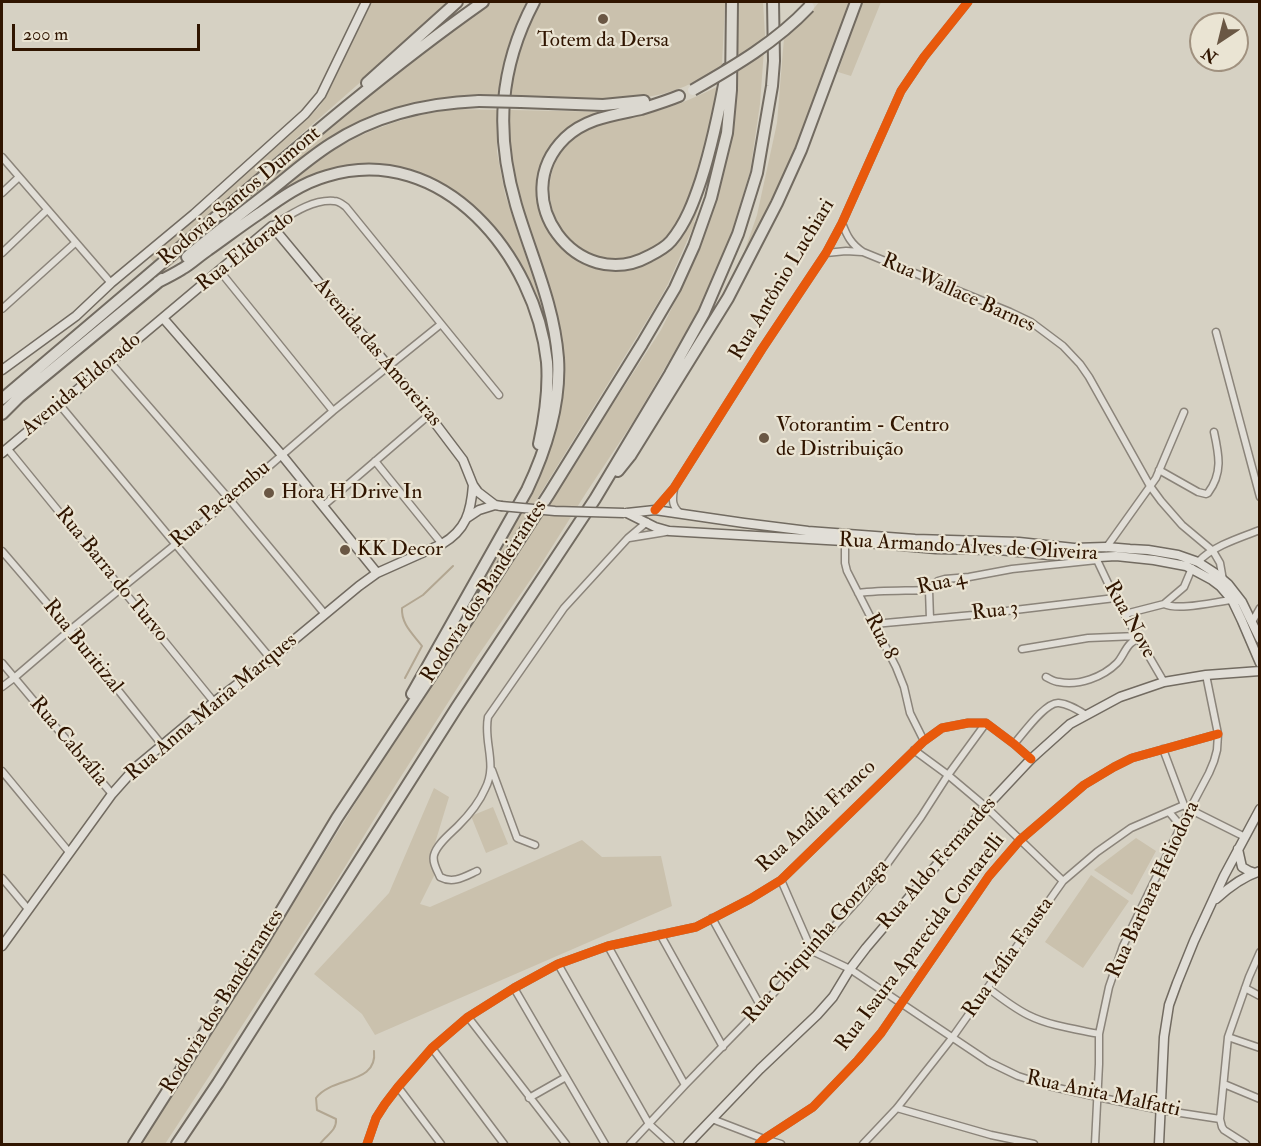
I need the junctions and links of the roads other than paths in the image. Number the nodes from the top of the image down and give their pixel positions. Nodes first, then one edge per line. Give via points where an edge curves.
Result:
1 (366, 2) edge
2 (457, 2) edge
3 (483, 2) edge
4 (534, 2) edge
5 (732, 2) edge
6 (773, 2) edge
7 (856, 2) edge
8 (968, 2) edge
9 (810, 4) edge
10 (732, 42) junction
11 (679, 96) junction
12 (296, 148) junction
13 (2, 157) edge
14 (19, 177) junction
15 (2, 193) edge
16 (47, 210) junction
17 (842, 223) junction
18 (272, 226) junction
19 (75, 243) junction
20 (863, 252) junction
21 (2, 253) edge
22 (826, 253) junction
23 (219, 270) junction
24 (158, 282) junction
25 (111, 283) junction
26 (2, 309) edge
27 (164, 318) junction
28 (441, 324) junction
29 (1216, 332) dead end
30 (110, 362) junction
31 (388, 365) junction
32 (2, 370) edge
33 (30, 374) junction
34 (2, 389) edge
35 (499, 395) dead end
36 (2, 399) edge
37 (59, 404) junction
38 (333, 411) junction
39 (1184, 412) dead end
40 (2, 414) edge
41 (429, 414) junction
42 (1214, 432) dead end
43 (4, 451) edge
44 (281, 454) junction
45 (375, 461) junction
46 (1159, 470) junction
47 (473, 485) junction
48 (1150, 486) junction
49 (674, 488) junction
50 (1260, 497) edge
51 (594, 499) junction
52 (230, 500) junction
53 (323, 506) junction
54 (498, 506) junction
55 (656, 510) junction
56 (625, 513) junction
57 (514, 515) junction
58 (683, 515) junction
59 (467, 518) junction
60 (647, 522) junction
61 (1260, 530) edge
62 (669, 531) junction
63 (679, 531) junction
64 (845, 537) junction
65 (628, 538) junction
66 (175, 544) junction
67 (442, 544) junction
68 (1106, 548) junction
69 (2, 551) edge
70 (1213, 551) junction
71 (1098, 559) junction
72 (1195, 565) junction
73 (377, 573) junction
74 (1223, 580) junction
75 (122, 588) junction
76 (929, 590) junction
77 (858, 593) junction
78 (1115, 598) junction
79 (1232, 600) junction
80 (1164, 604) junction
81 (1260, 608) edge
82 (324, 613) junction
83 (1125, 614) junction
84 (930, 619) junction
85 (1252, 622) junction
86 (874, 624) junction
87 (70, 630) junction
88 (1138, 637) junction
89 (1260, 639) edge
90 (1022, 649) dead end
91 (271, 659) junction
92 (1259, 659) edge
93 (2, 663) edge
94 (1245, 671) junction
95 (1260, 671) edge
96 (1206, 675) junction
97 (1046, 677) dead end
98 (14, 678) junction
99 (1164, 682) junction
100 (2, 687) edge
101 (214, 702) junction
102 (1086, 715) junction
103 (986, 723) junction
104 (1218, 734) junction
105 (924, 741) junction
106 (1014, 744) junction
107 (162, 745) junction
108 (1164, 749) junction
109 (914, 750) junction
110 (1031, 759) junction
111 (373, 762) junction
112 (492, 769) junction
113 (2, 771) edge
114 (948, 776) junction
115 (112, 794) junction
116 (986, 807) junction
117 (1186, 807) junction
118 (1260, 809) edge
119 (1169, 812) junction
120 (1181, 826) junction
121 (1245, 837) junction
122 (1020, 840) junction
123 (535, 845) dead end
124 (1238, 849) junction
125 (69, 852) junction
126 (477, 871) dead end
127 (1257, 872) edge
128 (2, 878) edge
129 (781, 880) junction
130 (1063, 881) junction
131 (1213, 902) junction
132 (28, 909) junction
133 (712, 918) junction
134 (660, 934) junction
135 (2, 946) edge
136 (608, 946) junction
137 (812, 951) junction
138 (1260, 952) edge
139 (558, 964) junction
140 (850, 969) junction
141 (513, 988) junction
142 (988, 988) junction
143 (1245, 988) junction
144 (1260, 996) edge
145 (902, 1003) junction
146 (761, 1007) junction
147 (468, 1017) junction
148 (1099, 1034) junction
149 (1228, 1037) junction
150 (952, 1038) junction
151 (723, 1047) junction
152 (432, 1048) junction
153 (1260, 1048) edge
154 (566, 1077) junction
155 (1224, 1084) junction
156 (685, 1085) junction
157 (398, 1087) junction
158 (1098, 1097) junction
159 (529, 1098) junction
160 (1260, 1099) edge
161 (897, 1108) junction
162 (1161, 1110) junction
163 (712, 1119) junction
164 (1221, 1119) junction
165 (649, 1124) junction
166 (1233, 1135) junction
167 (761, 1142) edge
168 (134, 1144) edge
169 (177, 1144) edge
170 (367, 1144) edge
171 (441, 1144) edge
172 (504, 1144) edge
173 (567, 1144) edge
174 (605, 1144) edge
175 (630, 1144) edge
176 (671, 1144) edge
177 (688, 1144) edge
178 (781, 1144) edge
179 (863, 1144) edge
180 (1034, 1144) edge
181 (1095, 1144) edge
182 (1160, 1144) edge
183 (1230, 1144) edge
184 (1246, 1144) edge

1 - 25 main road via 315,104
2 - 12 highway via 322,120
3 - 12 highway, Rodovia Santos Dumont
4 - 57 highway via 507,77 503,137 516,205 552,315 558,360 552,421 540,464
5 - 10 highway, Rodovia dos Bandeirantes
6 - 51 highway, Rodovia dos Bandeirantes via 774,61 768,114 757,173 738,234 704,313
7 - 51 highway via 801,150 748,260 630,456
8 - 17 street, Rua Antônio Luchiari via 901,91
9 - 11 highway, bridge via 768,43
10 - 11 highway via 708,158 676,235 660,250 632,263 604,264 581,255 561,240 545,211 542,189 554,152 582,125
10 - 111 highway, Rodovia dos Bandeirantes via 732,90 721,160 694,246 675,288 549,494
11 - 24 highway, Rodovia Santos Dumont, bridge via 603,105 457,102 378,120 348,133 300,166
12 - 33 highway, Rodovia Santos Dumont
13 - 14 street
14 - 15 street
14 - 16 street
16 - 19 street
16 - 21 street
17 - 20 street, Rua Wallace Barnes via 848,239
17 - 22 street, Rua Antônio Luchiari
18 - 23 main road, Rua Eldorado
18 - 28 street, Rua Eldorado via 306,207 327,201 346,207
18 - 31 main road, Avenida das Amoreiras
19 - 25 street
19 - 26 street
20 - 22 street, Rua Wallace Barnes
20 - 48 street, Rua Wallace Barnes via 1010,312 1064,346 1089,377
22 - 49 street, Rua Antônio Luchiari
23 - 27 main road, Rua Eldorado
23 - 38 street
24 - 40 highway, Rodovia Santos Dumont
24 - 57 highway via 183,269 279,200 326,176 358,170 394,172 428,182 454,197 495,236 512,260 532,302 547,360 544,420 534,464
25 - 32 main road via 63,326
27 - 30 main road, Avenida Eldorado
27 - 44 main road
28 - 31 street, Rua Pacaembu
28 - 35 street
29 - 50 street
30 - 37 main road, Avenida Eldorado
30 - 52 street
31 - 38 street, Rua Pacaembu
31 - 41 main road, Avenida das Amoreiras
33 - 34 highway
33 - 36 highway, Rodovia Santos Dumont
37 - 43 main road, Avenida Eldorado
37 - 66 street
38 - 44 street, Rua Pacaembu
39 - 46 street
41 - 45 street
41 - 47 main road, Avenida das Amoreiras via 463,460
42 - 46 street via 1220,458 1210,492 1198,492
43 - 75 street, Rua Barra do Turvo
44 - 52 street, Rua Pacaembu
44 - 53 main road
45 - 53 street
45 - 67 street
46 - 48 street
47 - 54 main road, Avenida das Amoreiras
47 - 59 main road
48 - 68 street
48 - 70 street, Rua Wallace Barnes via 1182,525
49 - 55 street, Rua Antônio Luchiari
49 - 58 street via 673,504
51 - 169 highway, Rodovia dos Bandeirantes
52 - 66 street, Rua Pacaembu
52 - 82 street
53 - 73 main road
54 - 56 main road, Rua Armando Alves de Oliveira, bridge
54 - 59 main road via 479,510
55 - 56 main road, Rua Armando Alves de Oliveira
55 - 58 main road, Rua Armando Alves de Oliveira
55 - 60 main road
56 - 60 main road, Rua Armando Alves de Oliveira
57 - 111 highway
58 - 63 main road
58 - 64 main road, Rua Armando Alves de Oliveira
59 - 67 main road via 455,535
60 - 62 main road, Rua Armando Alves de Oliveira
60 - 65 street
61 - 70 street
62 - 63 main road, Rua Armando Alves de Oliveira
62 - 65 street
63 - 64 main road, Rua Armando Alves de Oliveira
64 - 68 main road, Rua Armando Alves de Oliveira
64 - 71 main road, Rua Armando Alves de Oliveira via 936,549
64 - 77 street, Rua 8 via 845,563
65 - 112 street via 564,608 488,717
66 - 75 street, Rua Pacaembu
66 - 91 street
67 - 73 main road
68 - 71 street
68 - 72 main road, Rua Armando Alves de Oliveira via 1178,555
69 - 87 street, Rua Buritizal
70 - 72 street
70 - 74 street
71 - 72 main road, Rua Armando Alves de Oliveira via 1116,556
71 - 76 street, Rua 4 via 945,579
71 - 78 street, Rua Nove
72 - 74 main road, Rua Armando Alves de Oliveira
72 - 79 main road, Rua Armando Alves de Oliveira
72 - 80 street via 1184,587
73 - 82 main road, Rua Anna Maria Marques
74 - 85 main road, Rua Armando Alves de Oliveira via 1239,597
75 - 87 street, Rua Pacaembu
75 - 101 street, Rua Barra do Turvo
76 - 77 street, Rua 4
76 - 84 street
77 - 86 street, Rua 8
78 - 83 street, Rua Nove
78 - 84 street, Rua 3
79 - 80 street via 1181,607
79 - 92 main road, Rua Armando Alves de Oliveira
80 - 83 street
81 - 85 street
82 - 91 main road, Rua Anna Maria Marques
83 - 88 street, Rua Nove
84 - 86 street, Rua 3
85 - 89 main road, Rua Armando Alves de Oliveira
86 - 105 street, Rua 8 via 900,676 910,713
87 - 98 street, Rua Pacaembu
87 - 107 street, Rua Buritizal
88 - 90 street via 1089,638
88 - 97 street via 1116,664 1091,678 1075,683
88 - 99 street, Rua Nove
91 - 101 main road, Rua Anna Maria Marques
92 - 94 main road
93 - 98 street, Rua Cabrália
94 - 95 main road, Rua Aldo Fernandes
94 - 96 main road, Rua Aldo Fernandes
96 - 99 main road, Rua Aldo Fernandes
96 - 104 street, Rua Barbara Heliodora
98 - 100 street, Rua Pacaembu
98 - 115 street, Rua Cabrália
99 - 102 main road, Rua Aldo Fernandes
101 - 107 main road, Rua Anna Maria Marques
102 - 106 street via 1071,706 1049,705
102 - 110 main road, Rua Aldo Fernandes
103 - 105 street, Rua Anália Franco via 942,728
103 - 106 street
103 - 114 street, Rua Chiquinha Gonzaga
104 - 108 street, Rua Isaura Aparecida Contarelli
104 - 117 street, Rua Barbara Heliodora via 1214,761
105 - 109 street, Rua Anália Franco
106 - 110 street
107 - 115 main road, Rua Anna Maria Marques
108 - 117 street
108 - 122 street, Rua Isaura Aparecida Contarelli via 1132,758 1100,775
109 - 114 street
109 - 129 street, Rua Anália Franco
110 - 116 main road, Rua Aldo Fernandes
111 - 168 highway, Rodovia dos Bandeirantes
112 - 123 street via 517,838
112 - 126 street via 479,799 434,855 440,877 448,880
113 - 125 street
114 - 116 street
114 - 137 street, Rua Chiquinha Gonzaga via 882,871
115 - 125 main road, Rua Anna Maria Marques
116 - 122 street
116 - 140 main road, Rua Aldo Fernandes
117 - 119 street, Rua Itália Fausta
117 - 120 street, Rua Barbara Heliodora
117 - 121 street
118 - 121 main road
119 - 120 street
119 - 130 street, Rua Itália Fausta via 1131,828
120 - 148 street, Rua Barbara Heliodora via 1123,946
121 - 124 main road
122 - 130 street
122 - 145 street, Rua Isaura Aparecida Contarelli via 989,876
124 - 127 main road via 1242,867
124 - 131 main road
125 - 132 main road, Rua Anna Maria Marques
127 - 131 main road via 1244,877
128 - 132 street
129 - 133 street, Rua Anália Franco
129 - 137 street
130 - 142 street, Rua Itália Fausta
131 - 162 main road via 1169,1005
132 - 135 main road, Rua Anna Maria Marques
133 - 134 street, Rua Anália Franco via 696,927
133 - 146 street
134 - 136 street, Rua Anália Franco
134 - 151 street
136 - 139 street, Rua Anália Franco
136 - 156 street
137 - 140 street, Rua Anita Malfatti
137 - 146 street, Rua Chiquinha Gonzaga
138 - 143 street
139 - 141 street, Rua Anália Franco
139 - 165 street
140 - 145 street, Rua Anita Malfatti
140 - 163 main road, Rua Aldo Fernandes via 817,1015
141 - 147 street, Rua Anália Franco
141 - 154 street
142 - 148 street via 1030,1016
142 - 150 street, Rua Itália Fausta
143 - 144 street
143 - 149 street
145 - 150 street, Rua Anita Malfatti
145 - 167 street, Rua Isaura Aparecida Contarelli via 858,1060 813,1107
146 - 151 street, Rua Chiquinha Gonzaga
147 - 152 street, Rua Anália Franco
147 - 159 street
148 - 158 street, Rua Barbara Heliodora
149 - 153 street
149 - 155 street
150 - 158 street, Rua Anita Malfatti via 1018,1076
150 - 161 street, Rua Itália Fausta
151 - 156 street, Rua Chiquinha Gonzaga
152 - 157 street, Rua Anália Franco
152 - 172 street
154 - 159 street
154 - 174 street
155 - 160 street
155 - 164 street
156 - 165 street, Rua Chiquinha Gonzaga
157 - 170 street, Rua Anália Franco via 376,1118
157 - 171 street
158 - 162 street, Rua Anita Malfatti
158 - 181 street, Rua Barbara Heliodora
159 - 173 street
161 - 179 street, Rua Itália Fausta
161 - 180 street
162 - 164 street, Rua Anita Malfatti
162 - 182 main road
163 - 167 street
163 - 177 main road, Rua Aldo Fernandes
164 - 166 street via 1223,1128
165 - 175 street, Rua Chiquinha Gonzaga
165 - 176 street
166 - 183 street
166 - 184 street
167 - 178 street

